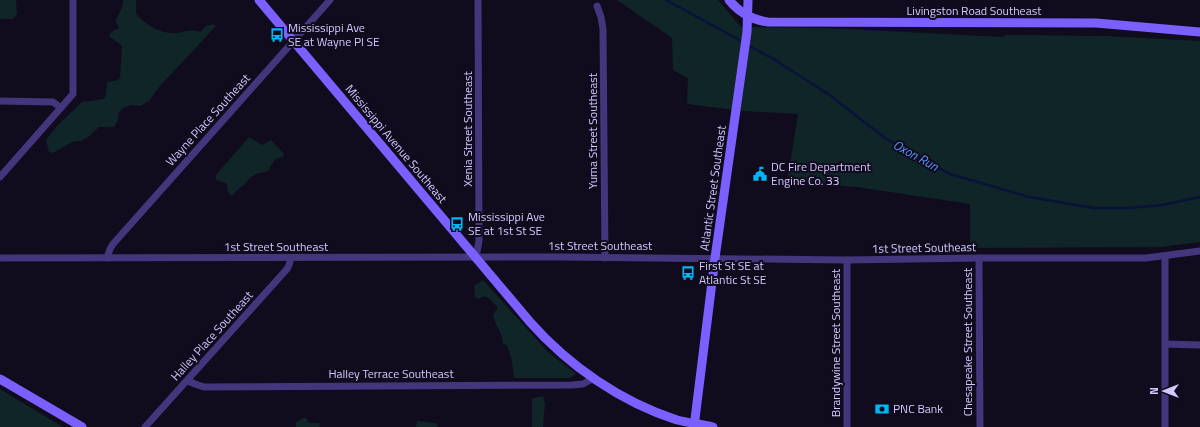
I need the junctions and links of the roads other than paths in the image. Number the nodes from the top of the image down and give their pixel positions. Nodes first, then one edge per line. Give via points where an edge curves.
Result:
1 (73, 0) edge
2 (259, 0) edge
3 (330, 0) edge
4 (478, 0) edge
5 (729, 0) edge
6 (748, 0) edge
7 (597, 6) dead end
8 (748, 16) junction
9 (1200, 32) edge
10 (294, 41) junction
11 (0, 101) edge
12 (61, 108) junction
13 (0, 177) edge
14 (1200, 251) edge
15 (1165, 256) junction
16 (476, 257) junction
17 (0, 258) edge
18 (107, 258) junction
19 (290, 258) junction
20 (605, 258) junction
21 (715, 258) junction
22 (979, 258) junction
23 (847, 260) junction
24 (1165, 344) junction
25 (1200, 344) edge
26 (594, 378) junction
27 (0, 379) edge
28 (188, 381) junction
29 (694, 425) edge
30 (82, 427) edge
31 (146, 427) edge
32 (713, 427) edge
33 (847, 427) edge
34 (980, 427) edge
35 (1165, 427) edge

1 - 12 street via 73,94
2 - 10 street, Mississippi Avenue Southeast
3 - 10 street, Wayne Place Southeast
4 - 16 street, Xenia Street Southeast via 479,241
5 - 8 street
6 - 8 street, Atlantic Street Southeast
7 - 20 street, Yuma Street Southeast via 603,29
8 - 9 street, Livingston Road Southeast via 777,22 1096,23
8 - 21 street, Atlantic Street Southeast
10 - 16 street, Mississippi Avenue Southeast
10 - 18 street, Wayne Place Southeast via 113,244
11 - 12 street via 53,102
12 - 13 street
14 - 15 street, 1st Street Southeast
15 - 22 street, 1st Street Southeast
15 - 24 street
16 - 19 street, 1st Street Southeast
16 - 20 street, 1st Street Southeast
16 - 26 street, Mississippi Avenue Southeast via 536,329 563,355
17 - 18 street, 1st Street Southeast
18 - 19 street, 1st Street Southeast
19 - 28 street, Halley Place Southeast via 288,267
20 - 21 street, 1st Street Southeast
21 - 23 street, 1st Street Southeast
21 - 29 street, Atlantic Street Southeast
22 - 23 street, 1st Street Southeast
22 - 34 street, Chesapeake Street Southeast
23 - 33 street, Brandywine Street Southeast
24 - 25 street
24 - 35 street
26 - 28 street, Halley Terrace Southeast via 583,384 572,385 204,386
26 - 29 street, Mississippi Avenue Southeast via 644,406
27 - 30 street
28 - 31 street, Halley Place Southeast
29 - 32 street, Mississippi Avenue Southeast

